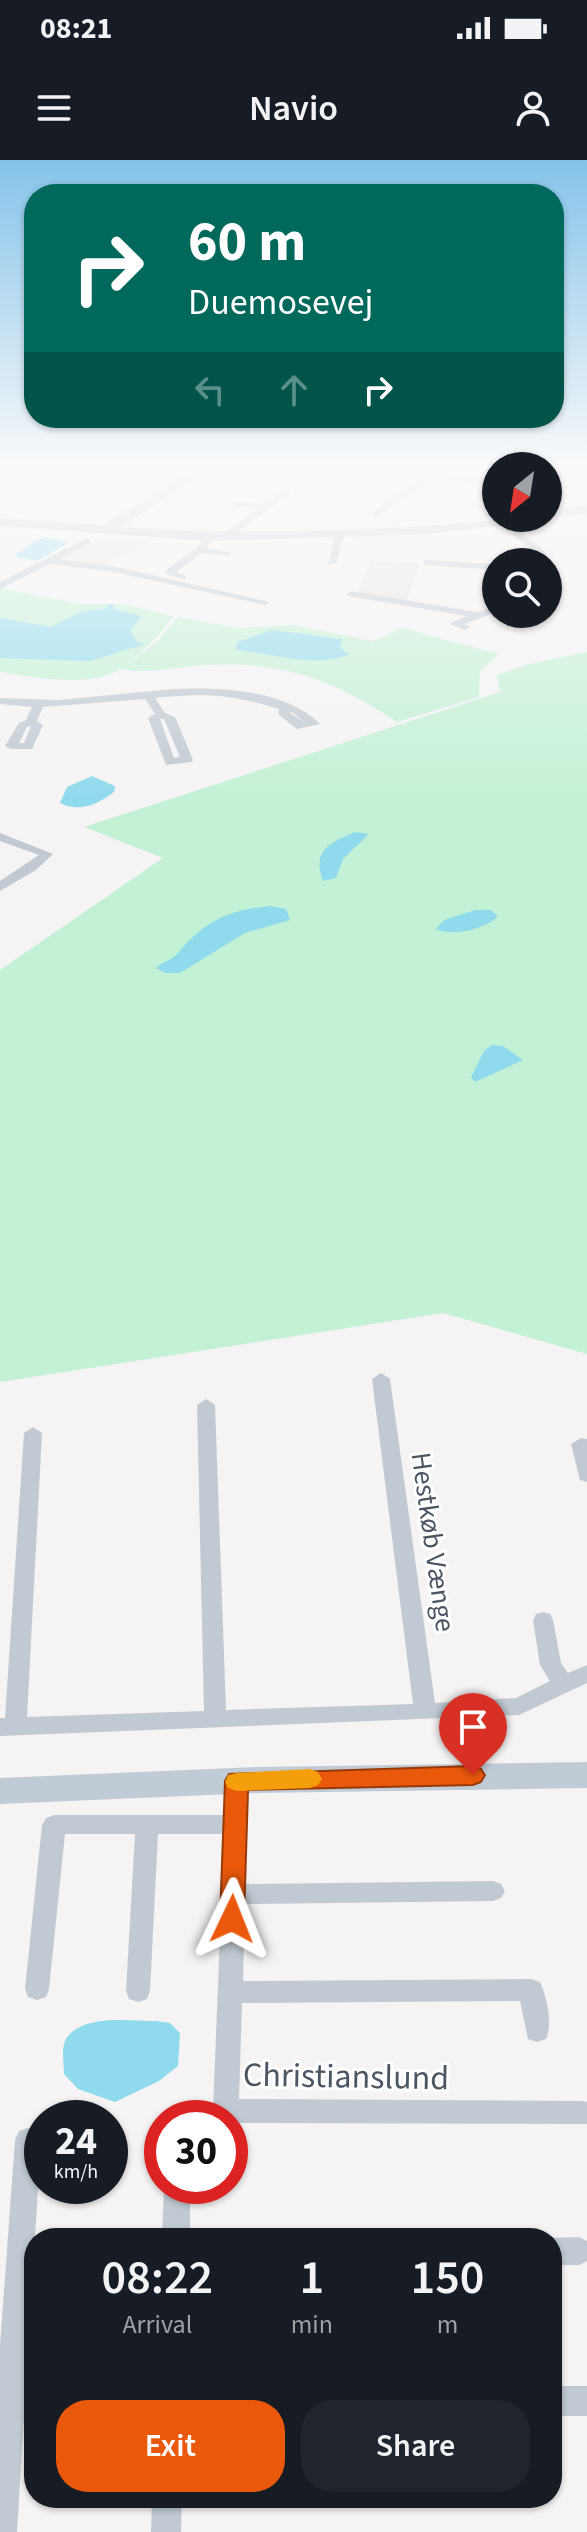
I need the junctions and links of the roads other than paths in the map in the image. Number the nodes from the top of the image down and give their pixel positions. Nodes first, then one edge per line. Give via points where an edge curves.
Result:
1 (160, 579) edge
2 (188, 579) edge
3 (256, 594) dead end
4 (352, 594) dead end
5 (265, 602) dead end
6 (482, 614) edge
7 (478, 615) junction
8 (465, 627) dead end
9 (150, 698) junction
10 (0, 701) edge
11 (39, 704) junction
12 (287, 710) dead end
13 (161, 715) dead end
14 (31, 722) dead end
15 (0, 837) edge
16 (0, 887) edge
17 (381, 1379) dead end
18 (206, 1405) dead end
19 (33, 1433) dead end
20 (581, 1444) dead end
21 (587, 1475) edge
22 (543, 1620) dead end
23 (587, 1673) edge
24 (563, 1683) junction
25 (425, 1712) junction
26 (215, 1719) junction
27 (8, 1726) edge
28 (587, 1764) edge
29 (512, 1775) junction
30 (587, 1775) edge
31 (237, 1781) junction
32 (0, 1791) edge
33 (147, 1824) junction
34 (235, 1824) junction
35 (493, 1891) dead end
36 (233, 1894) junction
37 (37, 1989) dead end
38 (138, 1991) dead end
39 (230, 1992) junction
40 (537, 2031) dead end
41 (583, 2113) dead end
42 (24, 2200) edge
43 (177, 2204) edge
44 (176, 2228) edge
45 (562, 2401) edge
46 (587, 2401) edge
47 (167, 2508) edge
48 (2, 2532) edge
49 (166, 2532) edge

1 - 5 street
2 - 3 street
4 - 7 street
6 - 7 street
7 - 8 street via 454,624
9 - 11 street
9 - 12 street via 241,693
9 - 13 street
10 - 11 street
11 - 14 street
15 - 16 street via 47,854
17 - 25 street, Hestkøb Vænge
18 - 26 street
19 - 27 street
20 - 21 street
22 - 24 street via 551,1665
23 - 24 street
24 - 25 street via 519,1706
25 - 26 street
26 - 27 street
28 - 29 main road
29 - 30 main road
29 - 31 main road
31 - 32 main road
31 - 34 street, Christianslund
33 - 34 street
33 - 37 street via 54,1825
33 - 38 street
34 - 36 street, Christianslund
35 - 36 street
36 - 39 street, Christianslund
39 - 40 street via 531,1990
39 - 41 street, Christianslund via 226,2111
42 - 48 street
43 - 44 street
45 - 46 street
47 - 49 street

